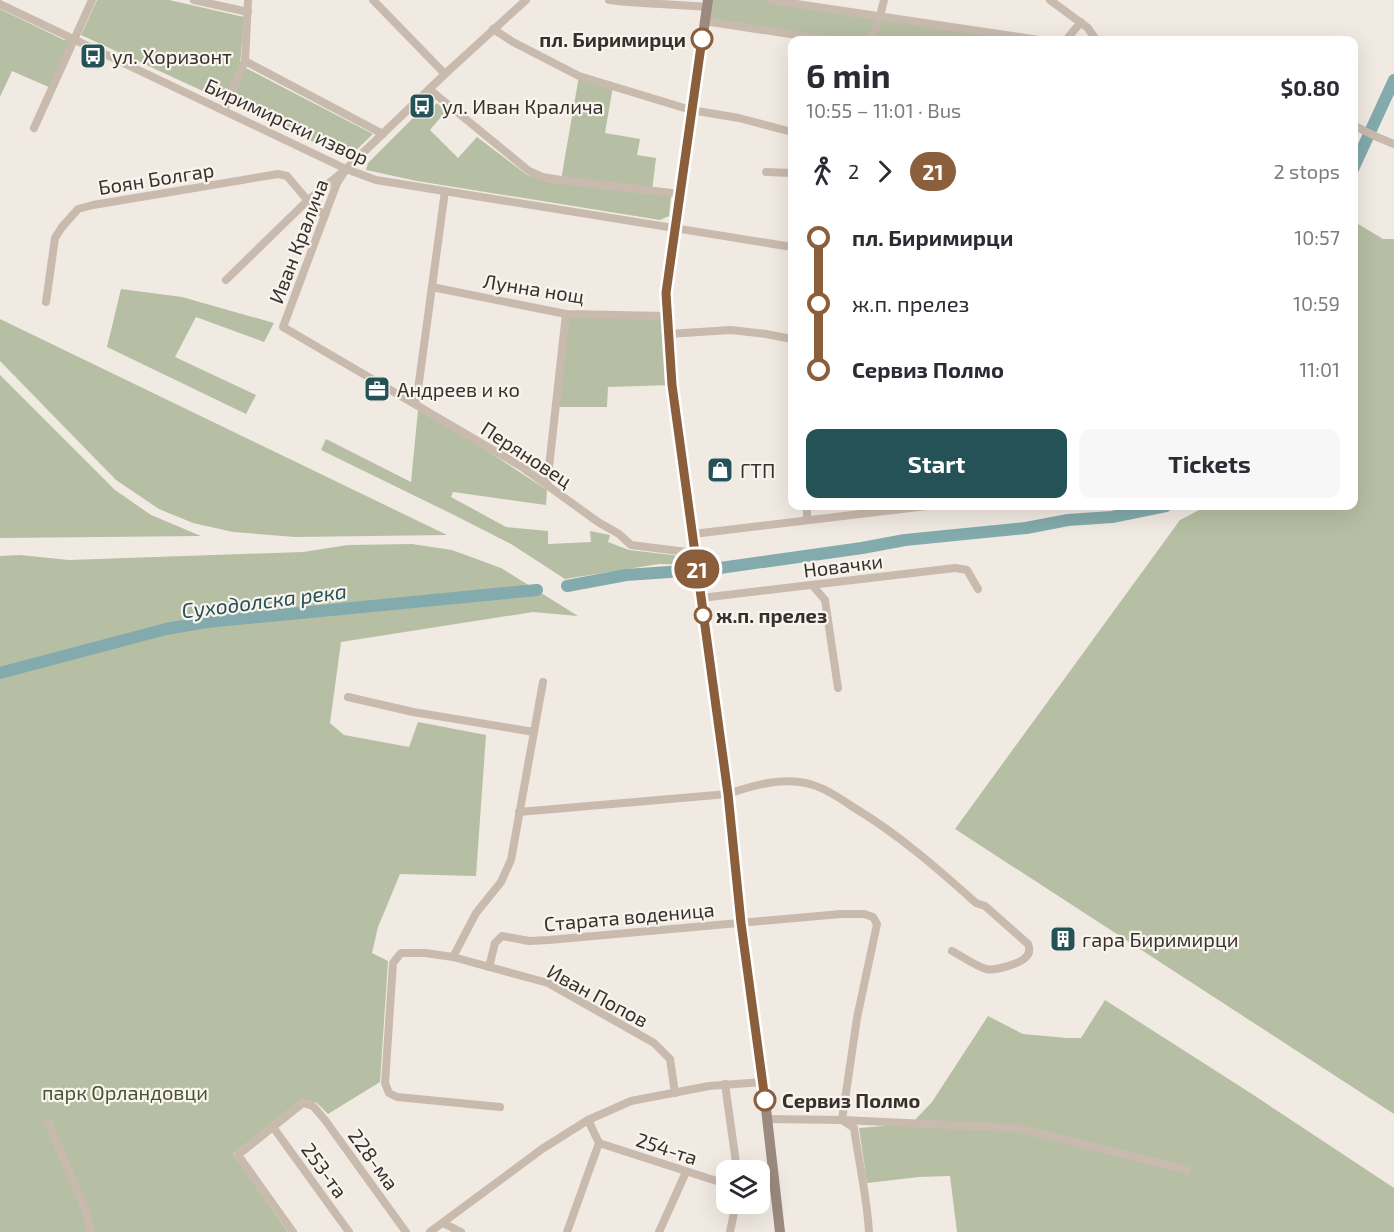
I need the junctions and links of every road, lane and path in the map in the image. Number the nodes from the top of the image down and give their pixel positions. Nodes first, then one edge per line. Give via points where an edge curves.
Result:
1 (92, 0) edge
2 (194, 0) edge
3 (248, 0) edge
4 (373, 0) edge
5 (526, 0) edge
6 (609, 0) edge
7 (770, 0) edge
8 (884, 0) edge
9 (1050, 0) edge
10 (662, 2) edge
11 (0, 4) edge
12 (707, 4) edge
13 (248, 12) junction
14 (880, 16) junction
15 (704, 21) junction
16 (1081, 22) junction
17 (493, 29) junction
18 (803, 36) edge
19 (872, 36) edge
20 (1012, 36) edge
21 (1069, 36) edge
22 (1093, 36) edge
23 (73, 39) junction
24 (245, 61) junction
25 (444, 75) junction
26 (429, 89) junction
27 (224, 110) junction
28 (691, 110) junction
29 (34, 128) dead end
30 (1358, 128) edge
31 (788, 131) edge
32 (383, 134) junction
33 (1394, 144) edge
34 (346, 169) junction
35 (766, 172) dead end
36 (788, 173) edge
37 (444, 191) junction
38 (680, 194) junction
39 (307, 201) junction
40 (325, 215) junction
41 (676, 228) junction
42 (788, 246) edge
43 (226, 280) dead end
44 (432, 287) junction
45 (46, 302) dead end
46 (566, 314) junction
47 (667, 316) junction
48 (282, 327) joint
49 (668, 334) junction
50 (788, 338) edge
51 (416, 404) junction
52 (547, 485) junction
53 (807, 510) edge
54 (893, 510) edge
55 (807, 520) junction
56 (693, 534) junction
57 (695, 555) junction
58 (812, 585) junction
59 (978, 589) dead end
60 (701, 598) junction
61 (543, 682) dead end
62 (838, 688) dead end
63 (348, 697) dead end
64 (534, 732) junction
65 (728, 794) junction
66 (519, 812) junction
67 (741, 923) junction
68 (952, 951) dead end
69 (453, 957) junction
70 (489, 967) junction
71 (763, 1082) junction
72 (726, 1084) junction
73 (675, 1093) junction
74 (500, 1107) dead end
75 (767, 1119) junction
76 (588, 1120) junction
77 (842, 1120) junction
78 (48, 1122) dead end
79 (273, 1127) junction
80 (599, 1143) junction
81 (736, 1160) edge
82 (1187, 1170) dead end
83 (686, 1172) junction
84 (716, 1181) edge
85 (770, 1187) edge
86 (774, 1187) junction
87 (734, 1214) edge
88 (443, 1222) junction
89 (90, 1232) edge
90 (293, 1232) edge
91 (349, 1232) edge
92 (406, 1232) edge
93 (430, 1232) edge
94 (461, 1232) edge
95 (567, 1232) edge
96 (659, 1232) edge
97 (730, 1232) edge
98 (780, 1232) edge
99 (869, 1232) edge

1 - 23 street
2 - 13 street
3 - 13 street, Биримирски извор
4 - 25 street
5 - 17 street, Иван Кралича
6 - 10 street
7 - 14 street
8 - 14 street
9 - 16 street
10 - 12 street
11 - 23 street, Биримирски извор
12 - 15 street
13 - 24 street, Биримирски извор
14 - 19 street
14 - 20 street
15 - 18 street
15 - 28 street
16 - 21 street
16 - 22 street
17 - 25 street, Иван Кралича
17 - 28 street via 579,76
23 - 27 street, Биримирски извор
23 - 29 street
24 - 27 street
24 - 32 street, Биримирски извор
25 - 26 street, Иван Кралича
26 - 32 street, Иван Кралича
26 - 38 street via 528,171 542,177
27 - 34 street, Биримирски извор
28 - 31 street
28 - 38 street
30 - 33 street
32 - 34 street, Иван Кралича
34 - 37 street, Биримирски извор via 376,180
34 - 39 street, Иван Кралича
34 - 40 street, Иван Кралича
35 - 36 street
37 - 41 street, Биримирски извор
37 - 44 street
38 - 41 street
39 - 40 street, Боян Болгар
39 - 43 street, Иван Кралича
39 - 45 street, Боян Болгар via 287,176 278,174 78,209 56,238
40 - 48 street, Иван Кралича
41 - 42 street, Биримирски извор
41 - 47 street via 666,293
44 - 46 street, Лунна нощ
44 - 51 street
46 - 47 street, Лунна нощ
46 - 52 street
47 - 49 street
48 - 51 street, Перяновец
49 - 50 street via 731,330
49 - 56 street
51 - 52 street, Перяновец
52 - 57 street, Перяновец via 631,545
53 - 55 street
54 - 55 street
55 - 56 street
56 - 57 street
57 - 60 street
58 - 59 street, Новачки via 955,568 967,570
58 - 60 street, Новачки
58 - 62 street via 825,600
60 - 65 street
61 - 64 street
63 - 64 street
64 - 66 street
65 - 66 street
65 - 67 street
65 - 68 street via 756,785 791,782 813,785 839,798 880,823 976,903 985,906 1030,949 1025,959 987,969
66 - 69 street via 511,860 501,882 476,913
67 - 70 street, Старата воденица via 549,940 502,936 495,943
67 - 71 street
67 - 77 street, Старата воденица via 864,914 873,917 877,924 857,1017
69 - 70 street, Иван Попов
69 - 74 street, Иван Попов via 401,953 393,963 385,1083 389,1093 397,1097
70 - 73 street, Иван Попов via 548,983 654,1043 670,1059
71 - 72 street
71 - 75 street
72 - 73 street
72 - 81 street
73 - 76 street via 631,1101
75 - 77 street
75 - 86 street
76 - 80 street
76 - 88 street
77 - 82 street via 1016,1128
77 - 99 street via 854,1128
78 - 89 street via 87,1214
79 - 90 street via 238,1155
79 - 91 street, 253-та
79 - 92 street, 228-ма via 303,1103 313,1106
80 - 83 street, 254-та
80 - 95 street
83 - 84 street, 254-та
83 - 96 street
85 - 86 street
86 - 98 street
87 - 97 street
88 - 93 street
88 - 94 street

